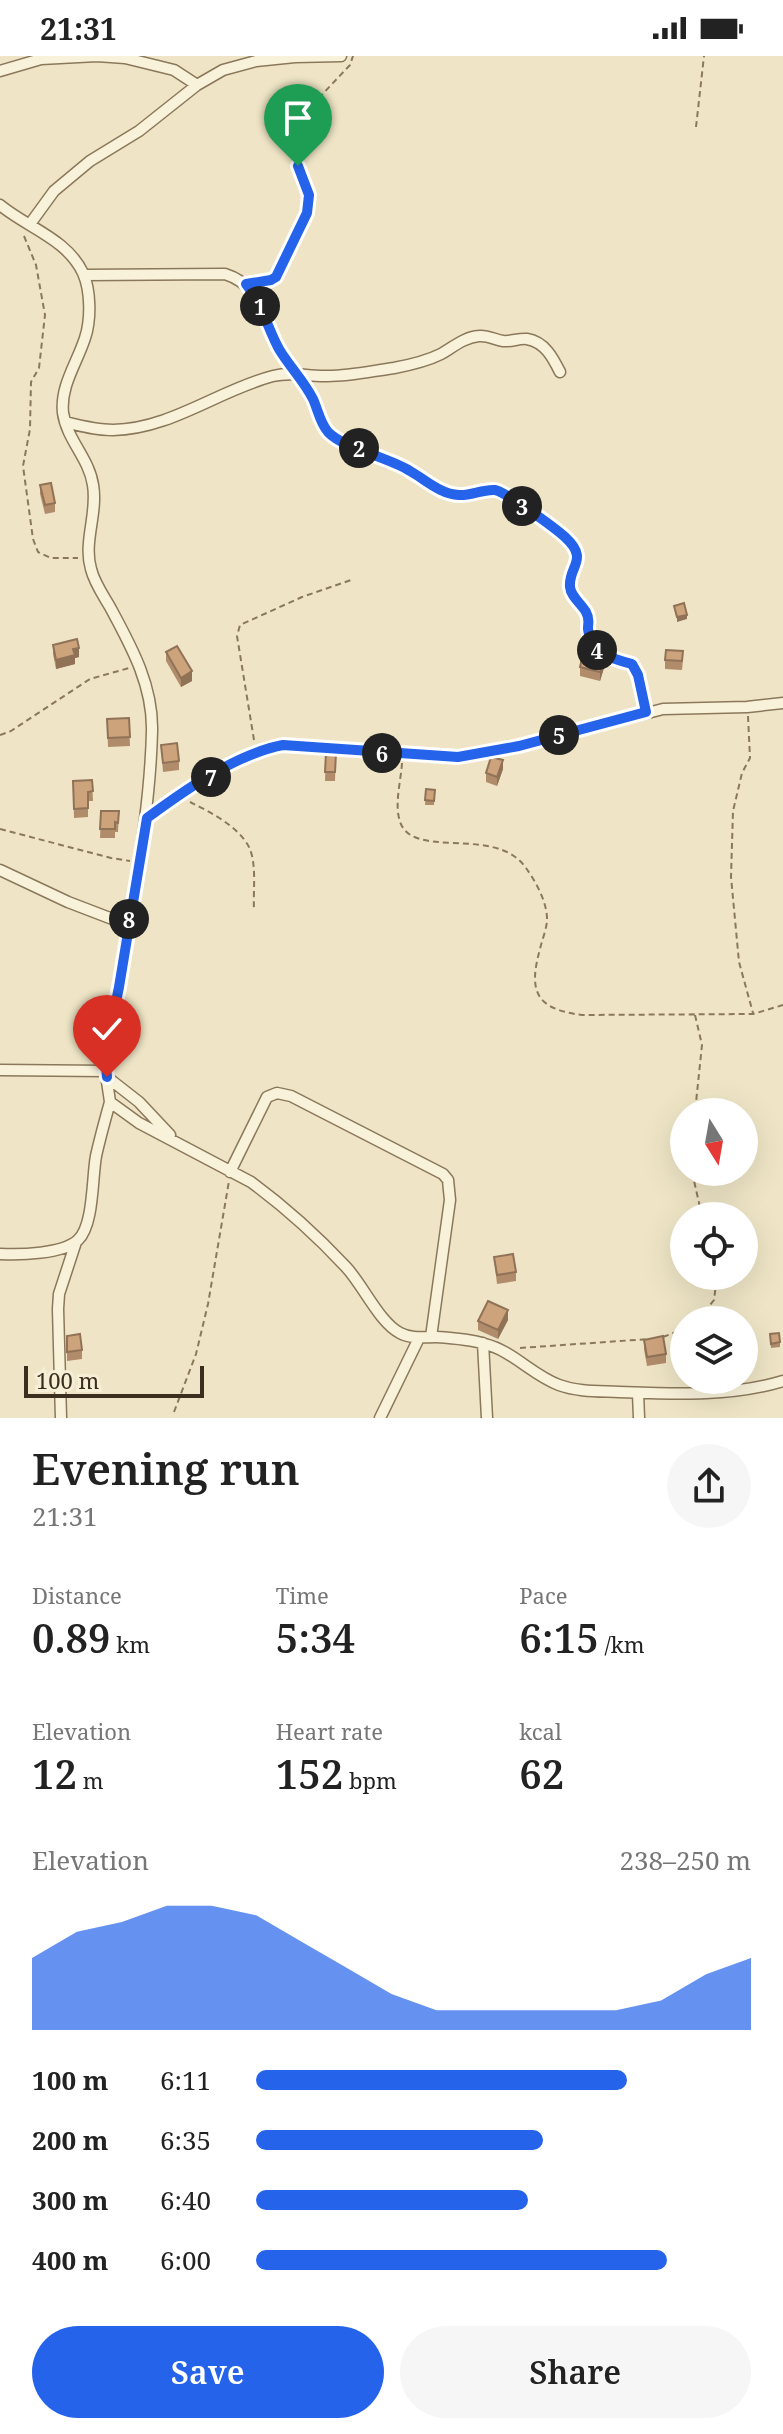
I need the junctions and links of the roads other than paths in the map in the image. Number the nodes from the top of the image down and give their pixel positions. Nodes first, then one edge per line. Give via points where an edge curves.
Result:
1 (341, 56) edge
2 (0, 71) edge
3 (197, 85) junction
4 (0, 205) edge
5 (30, 224) junction
6 (84, 275) junction
7 (296, 372) junction
8 (560, 372) dead end
9 (65, 422) junction
10 (783, 703) edge
11 (147, 818) junction
12 (0, 870) edge
13 (128, 925) junction
14 (0, 1070) edge
15 (106, 1074) junction
16 (110, 1102) junction
17 (175, 1141) junction
18 (230, 1172) junction
19 (76, 1242) junction
20 (0, 1254) edge
21 (431, 1337) junction
22 (419, 1338) junction
23 (483, 1343) junction
24 (783, 1381) edge
25 (638, 1393) junction
26 (61, 1418) edge
27 (380, 1418) edge
28 (487, 1418) edge
29 (639, 1418) edge

1 - 3 street via 256,61 223,70
2 - 3 street via 41,59 97,56 174,70
3 - 5 street via 90,161 54,191
4 - 5 street
5 - 6 street via 71,253
6 - 7 street via 239,278 256,296
6 - 9 street via 88,324 65,390
7 - 8 street via 325,376 396,367 481,335 537,342
7 - 9 street via 252,382 160,423 114,430
9 - 11 street via 94,487 89,558 95,581 140,666 151,702
10 - 11 street via 663,709 458,757 265,748
11 - 13 street
12 - 13 street
13 - 15 street
14 - 15 street
15 - 16 street
15 - 17 street
16 - 17 street
16 - 19 street via 89,1214
17 - 18 street
18 - 21 street via 267,1097 277,1093 443,1174 450,1200
18 - 22 street via 251,1182 313,1235 388,1322
19 - 20 street via 29,1254
19 - 26 street via 59,1294
21 - 22 street
21 - 23 street
22 - 27 street
23 - 25 street via 560,1385
23 - 28 street
24 - 25 street via 729,1392
25 - 29 street

